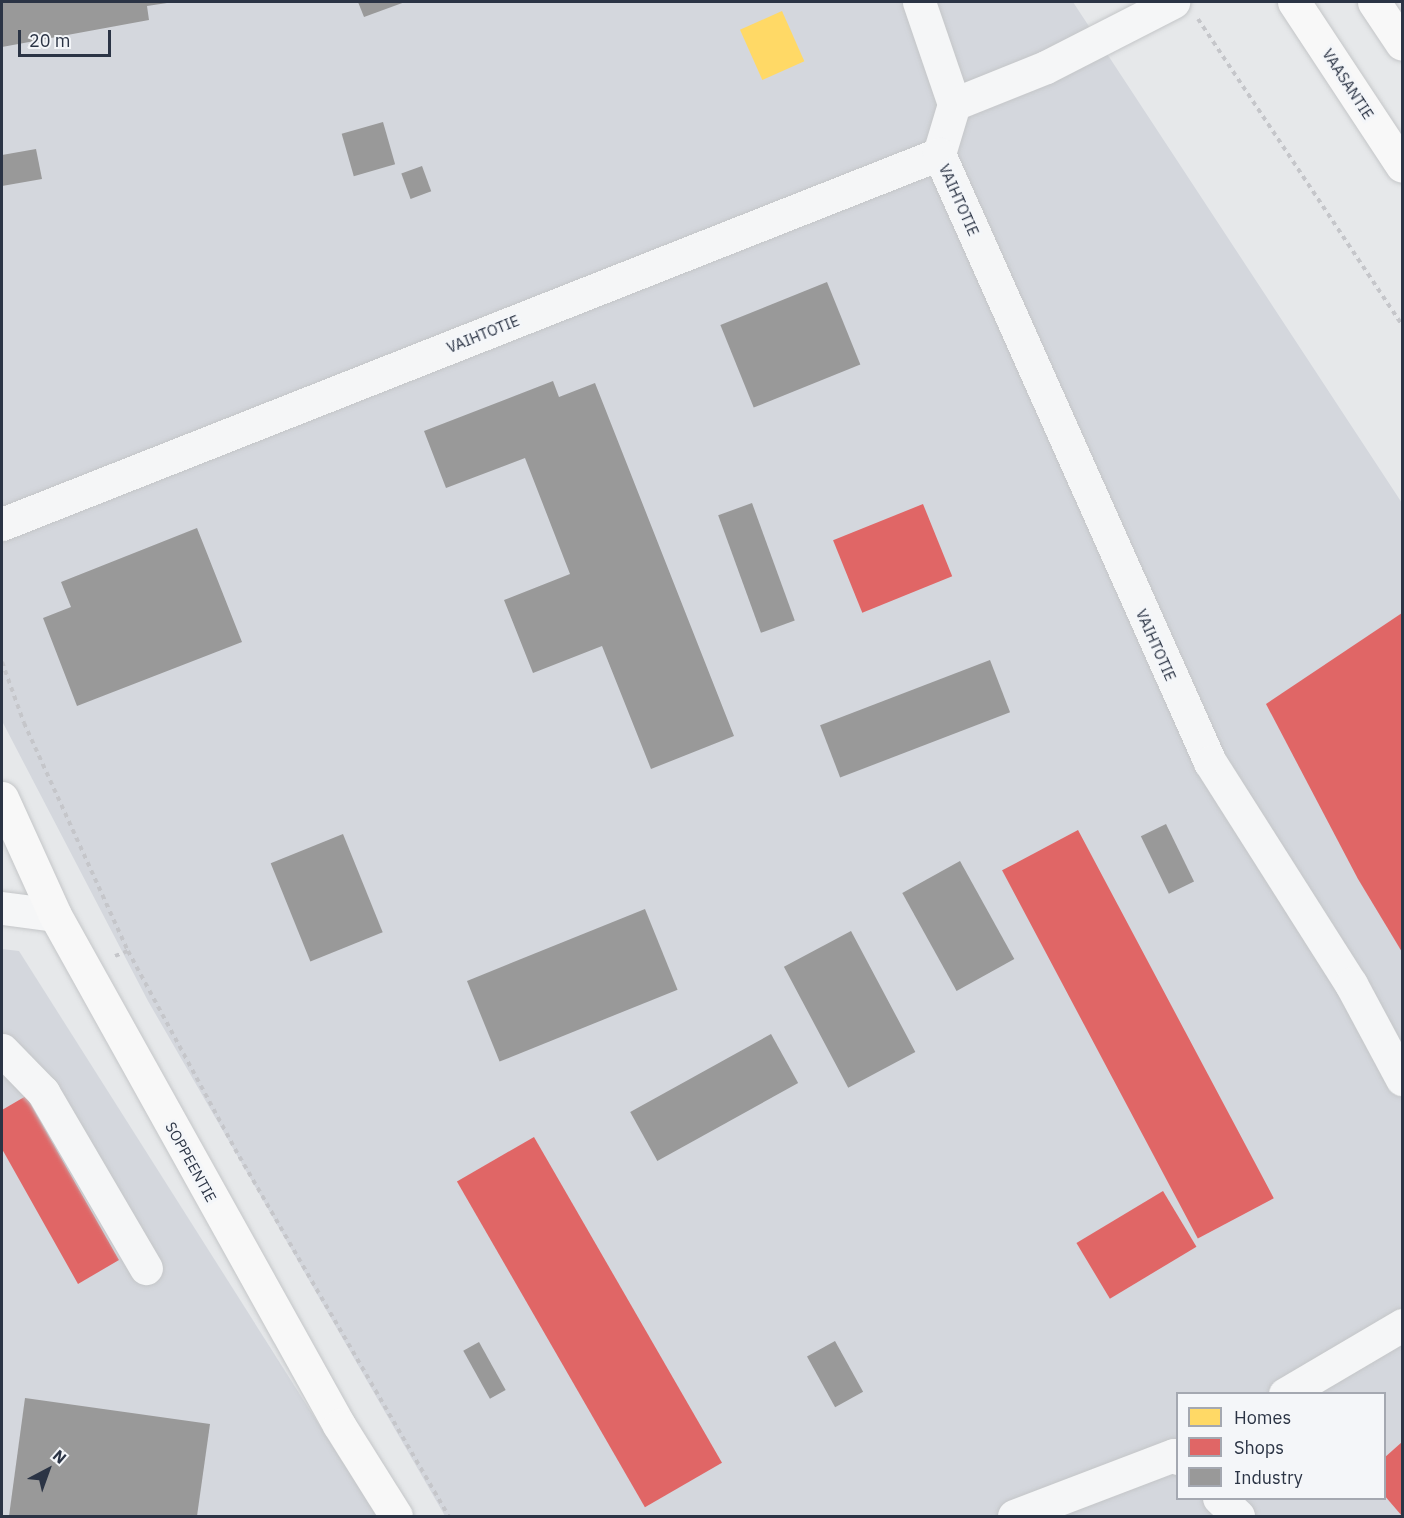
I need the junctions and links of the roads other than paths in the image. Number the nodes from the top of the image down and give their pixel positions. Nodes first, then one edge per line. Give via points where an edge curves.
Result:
1 (919, 2) edge
2 (1294, 2) edge
3 (1374, 2) edge
4 (1183, 6) edge
5 (1402, 44) edge
6 (954, 104) junction
7 (939, 154) junction
8 (1402, 166) edge
9 (2, 524) edge
10 (2, 798) edge
11 (2, 908) edge
12 (55, 915) junction
13 (2, 1050) edge
14 (1402, 1078) edge
15 (146, 1268) dead end
16 (1402, 1325) edge
17 (1288, 1392) edge
18 (1176, 1455) edge
19 (1221, 1500) edge
20 (396, 1516) edge
21 (1014, 1516) edge
22 (1238, 1516) edge

1 - 6 street
2 - 8 main road, VAASANTIE
3 - 5 main road
4 - 6 street
6 - 7 street
7 - 9 street, VAIHTOTIE
7 - 14 street, VAIHTOTIE via 1210,762 1351,984
10 - 12 main road, SOPPEENTIE
11 - 12 street
12 - 20 main road, SOPPEENTIE via 339,1425
13 - 15 street via 43,1092
16 - 17 street
18 - 21 street
19 - 22 street

